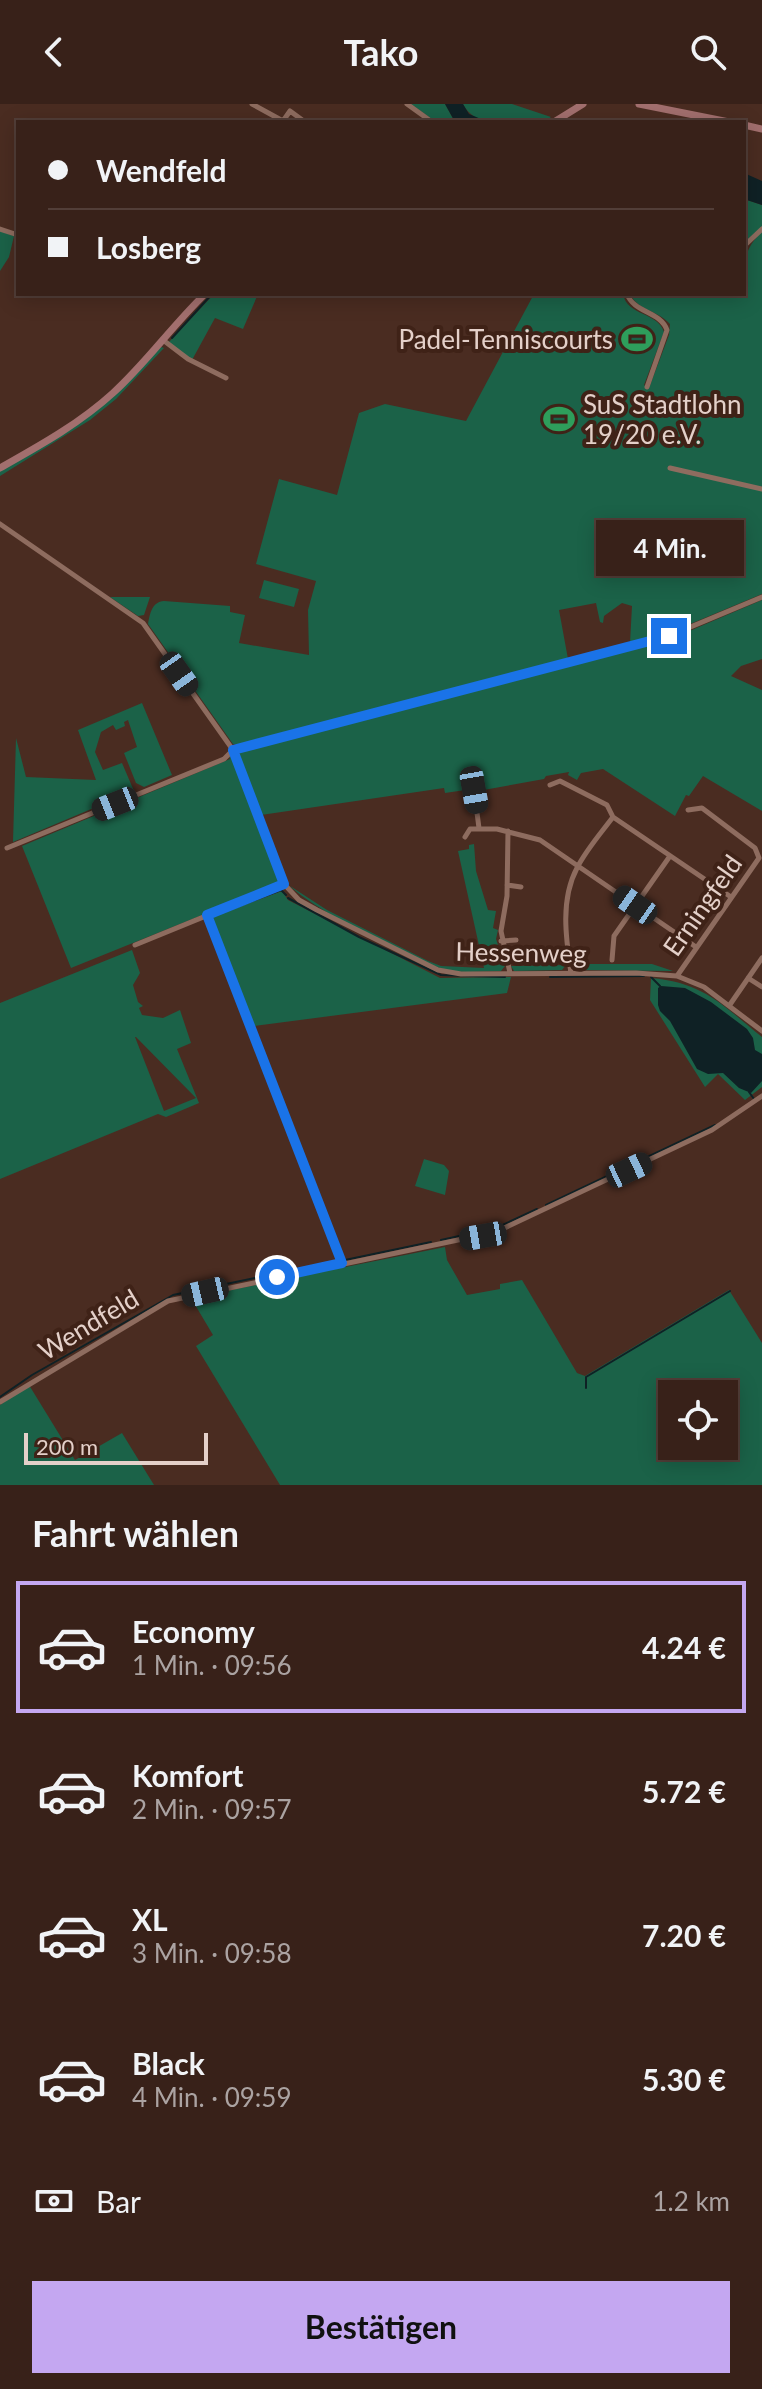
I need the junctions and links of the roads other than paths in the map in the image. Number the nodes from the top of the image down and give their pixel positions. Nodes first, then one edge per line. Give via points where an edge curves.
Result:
1 (252, 104) edge
2 (407, 104) edge
3 (583, 104) edge
4 (639, 104) edge
5 (672, 107) edge
6 (280, 120) edge
7 (284, 120) edge
8 (302, 120) edge
9 (429, 120) edge
10 (557, 120) edge
11 (721, 120) edge
12 (762, 229) edge
13 (746, 244) edge
14 (203, 296) edge
15 (628, 296) edge
16 (162, 340) junction
17 (226, 378) dead end
18 (647, 387) dead end
19 (0, 468) edge
20 (670, 468) dead end
21 (762, 489) edge
22 (0, 524) edge
23 (762, 597) edge
24 (233, 750) junction
25 (550, 785) dead end
26 (474, 790) dead end
27 (688, 810) dead end
28 (613, 817) junction
29 (479, 828) junction
30 (508, 831) junction
31 (465, 837) dead end
32 (7, 848) dead end
33 (760, 854) edge
34 (670, 856) junction
35 (578, 865) junction
36 (284, 884) junction
37 (507, 885) junction
38 (521, 887) dead end
39 (731, 897) junction
40 (635, 905) junction
41 (207, 915) junction
42 (516, 940) dead end
43 (501, 941) junction
44 (135, 945) dead end
45 (696, 947) junction
46 (762, 958) edge
47 (612, 960) dead end
48 (510, 973) junction
49 (571, 973) junction
50 (677, 976) junction
51 (748, 978) junction
52 (762, 987) edge
53 (729, 1006) junction
54 (762, 1031) edge
55 (762, 1096) edge
56 (342, 1263) junction
57 (0, 1402) edge

1 - 6 street
2 - 9 street
3 - 10 street
4 - 5 street
5 - 11 street
7 - 8 street via 290,111
12 - 13 street
14 - 16 street
15 - 18 street via 667,330
16 - 17 street
16 - 19 street via 97,407
20 - 21 street
22 - 24 street via 143,623
23 - 24 street via 669,636
24 - 32 street via 224,759
24 - 36 street
25 - 28 street via 560,781 607,805
26 - 29 street
27 - 33 street via 702,808
28 - 34 street
28 - 35 street
29 - 30 street
29 - 31 street via 470,829
30 - 35 street via 540,840
30 - 37 street
33 - 39 street, Erningfeld
34 - 39 street
34 - 40 street
35 - 40 street
35 - 49 street via 566,916
36 - 41 street
36 - 48 street, Hessenweg via 299,900 427,965 453,973
37 - 38 street
37 - 43 street
39 - 45 street, Erningfeld
40 - 45 street
40 - 47 street via 613,938
41 - 44 street
41 - 56 street
42 - 43 street
43 - 48 street
45 - 50 street, Erningfeld
46 - 51 street
48 - 49 street, Hessenweg
49 - 50 street, Hessenweg
50 - 53 street, Hessenweg
51 - 52 street
51 - 53 street
53 - 54 street, Hessenweg
55 - 56 street, Wendfeld via 712,1130 496,1232
56 - 57 street, Wendfeld via 168,1301

